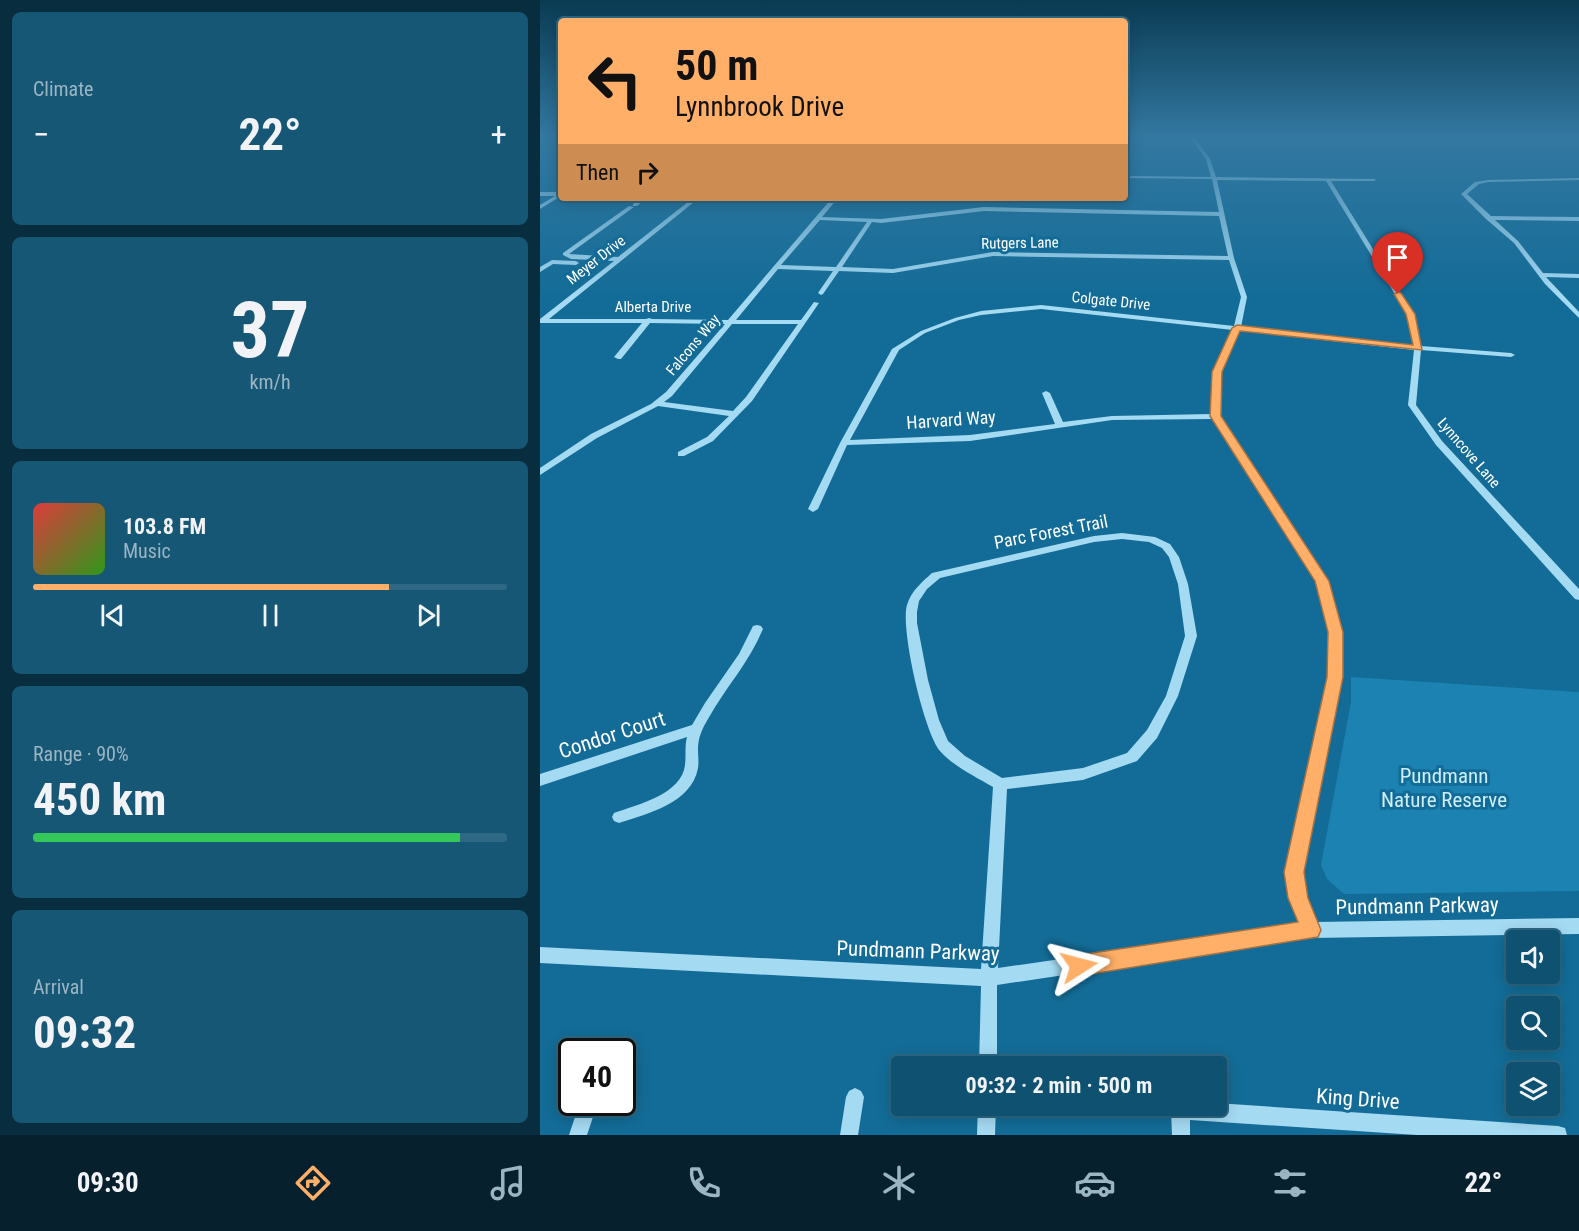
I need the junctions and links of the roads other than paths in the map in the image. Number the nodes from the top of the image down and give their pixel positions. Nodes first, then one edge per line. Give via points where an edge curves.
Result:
1 (1217, 190) edge
2 (1334, 190) edge
3 (1469, 190) edge
4 (540, 194) edge
5 (558, 194) edge
6 (558, 196) edge
7 (639, 201) edge
8 (692, 201) edge
9 (833, 201) edge
10 (540, 207) edge
11 (1222, 214) junction
12 (819, 218) junction
13 (1488, 218) junction
14 (1579, 219) edge
15 (871, 220) junction
16 (1231, 258) junction
17 (616, 261) junction
18 (775, 267) junction
19 (837, 269) junction
20 (540, 270) edge
21 (1540, 275) junction
22 (1579, 276) edge
23 (821, 293) dead end
24 (816, 303) dead end
25 (1579, 316) edge
26 (649, 320) junction
27 (731, 320) junction
28 (541, 321) edge
29 (802, 322) junction
30 (1237, 328) junction
31 (1418, 348) junction
32 (1511, 355) dead end
33 (618, 357) dead end
34 (1046, 393) dead end
35 (658, 404) junction
36 (735, 414) junction
37 (1215, 416) junction
38 (1060, 426) junction
39 (844, 443) junction
40 (681, 454) dead end
41 (540, 472) edge
42 (813, 509) dead end
43 (1579, 596) edge
44 (756, 629) dead end
45 (696, 729) junction
46 (540, 780) edge
47 (1000, 784) junction
48 (619, 817) dead end
49 (1579, 926) edge
50 (1311, 930) junction
51 (540, 955) edge
52 (989, 978) junction
53 (988, 1056) edge
54 (855, 1097) dead end
55 (584, 1116) edge
56 (987, 1116) edge
57 (578, 1135) edge
58 (849, 1135) edge
59 (986, 1135) edge
60 (1181, 1135) edge
61 (1558, 1135) edge

1 - 11 street
2 - 31 street, Lynncove Lane via 1410,314
3 - 13 street via 1464,194
4 - 5 street
6 - 10 street
7 - 17 street via 565,254
8 - 17 street, Meyer Drive
9 - 12 street, Falcons Way
11 - 15 street via 984,210
11 - 16 street
12 - 15 street
12 - 18 street, Falcons Way
13 - 14 street
13 - 21 street via 1516,242
15 - 19 street
16 - 19 street, Rutgers Lane via 993,254 893,271
16 - 30 street via 1244,297
17 - 20 street via 552,262
17 - 28 street, Meyer Drive
18 - 19 street, Rutgers Lane
18 - 27 street, Falcons Way
19 - 23 street
21 - 22 street
21 - 25 street
24 - 29 street
26 - 27 street, Alberta Drive
26 - 28 street, Alberta Drive
26 - 33 street
27 - 29 street, Alberta Drive
27 - 35 street, Falcons Way
29 - 36 street
30 - 31 street, Colgate Drive
30 - 37 street via 1217,372
30 - 39 street, Colgate Drive via 1041,307 957,319 923,332 897,349
31 - 32 street, Colgate Drive
31 - 43 street, Lynncove Lane via 1412,405 1439,443
34 - 38 street
35 - 36 street
35 - 41 street, Falcons Way via 594,436
36 - 40 street via 710,439
37 - 38 street, Harvard Way via 1112,418
37 - 50 street via 1322,581 1335,632 1335,677 1294,872 1298,898
38 - 39 street, Harvard Way via 970,438
39 - 42 street, Colgate Drive
44 - 45 street via 743,660
45 - 46 street, Condor Court
45 - 48 street via 690,750 692,772 681,787 664,801
47 - 47 street, Parc Forest Trail via 1083,774 1132,758 1152,734 1172,696 1191,636 1183,584 1166,546 1150,539 1122,536 1094,539 936,575 918,592 910,610 914,638 927,700 944,746
47 - 52 street
49 - 50 street, Pundmann Parkway
50 - 52 street, Pundmann Parkway
51 - 52 street, Pundmann Parkway
52 - 53 street
54 - 58 street
55 - 57 street
56 - 59 street
60 - 61 street, King Drive via 1180,1110

